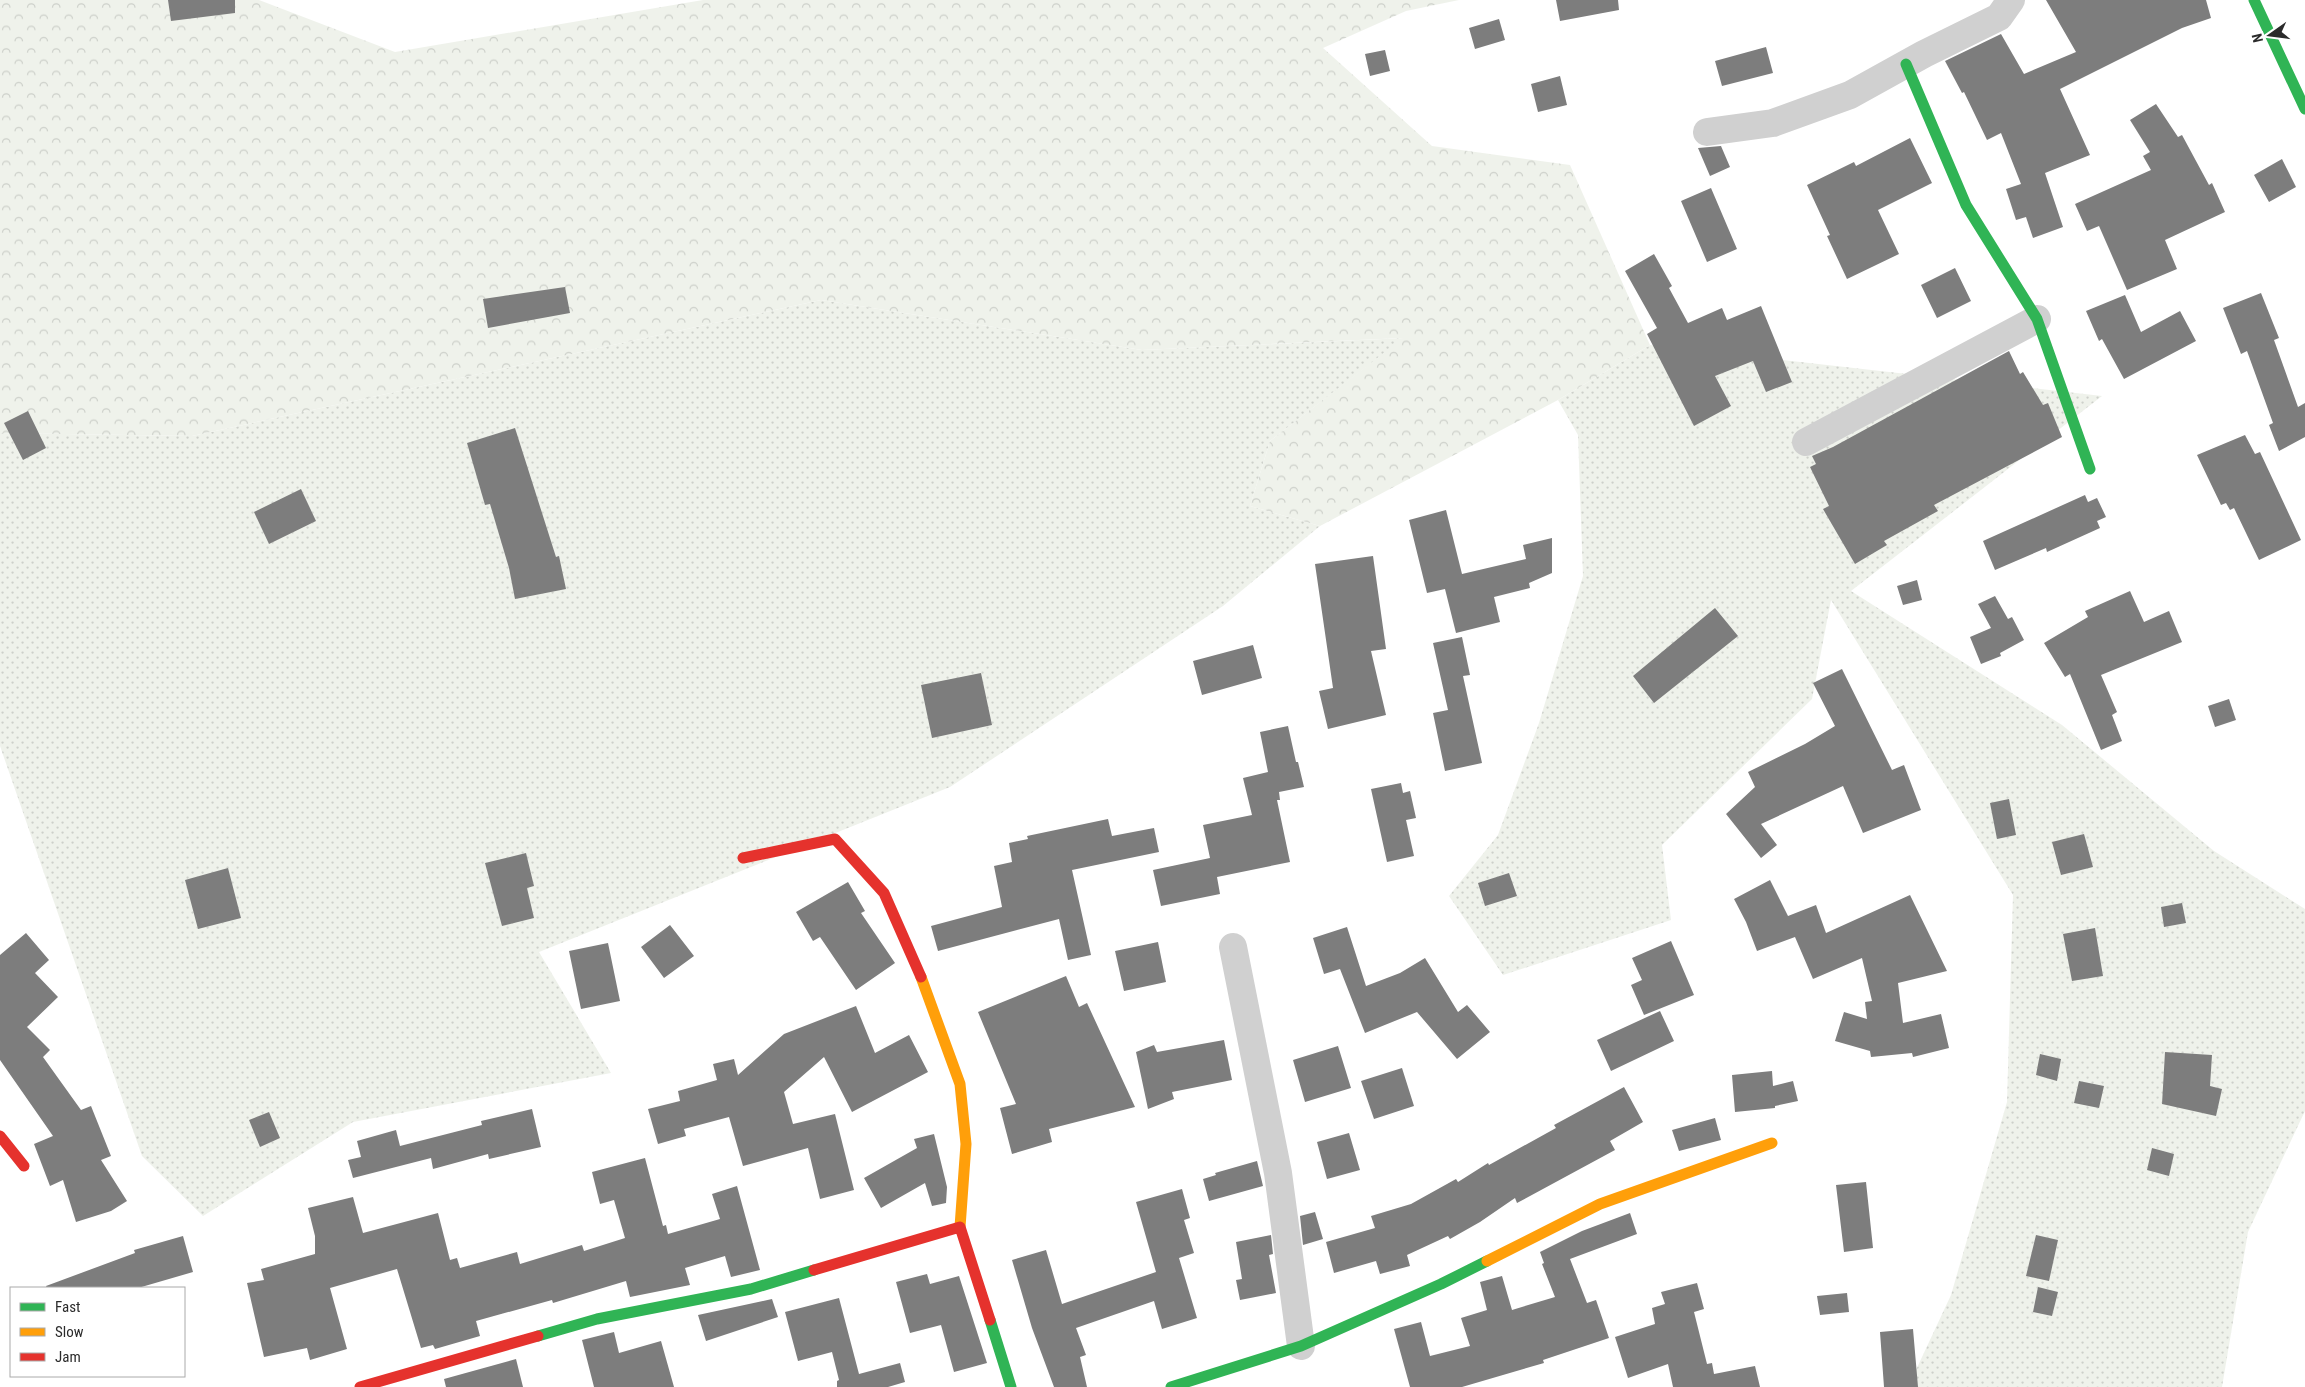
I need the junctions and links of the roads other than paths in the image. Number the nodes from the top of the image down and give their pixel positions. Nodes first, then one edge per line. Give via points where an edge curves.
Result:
1 (2011, 0) edge
2 (2254, 0) edge
3 (1906, 64) junction
4 (2305, 110) edge
5 (1706, 132) dead end
6 (2037, 319) junction
7 (1806, 442) dead end
8 (2090, 469) dead end
9 (743, 858) dead end
10 (1233, 947) dead end
11 (0, 1136) edge
12 (1772, 1143) dead end
13 (24, 1166) dead end
14 (960, 1227) junction
15 (1301, 1346) junction
16 (360, 1387) edge
17 (1011, 1387) edge
18 (1171, 1387) edge

1 - 3 street via 1998,17
2 - 4 street
3 - 5 street via 1850,95 1774,123
3 - 6 street via 1966,205
6 - 7 street
6 - 8 street
9 - 14 street via 835,839 884,893 913,956 960,1084 966,1144
10 - 15 street via 1278,1173
11 - 13 street
12 - 15 street via 1600,1204 1441,1284
14 - 16 street via 751,1289 598,1319
14 - 17 street
15 - 18 street

